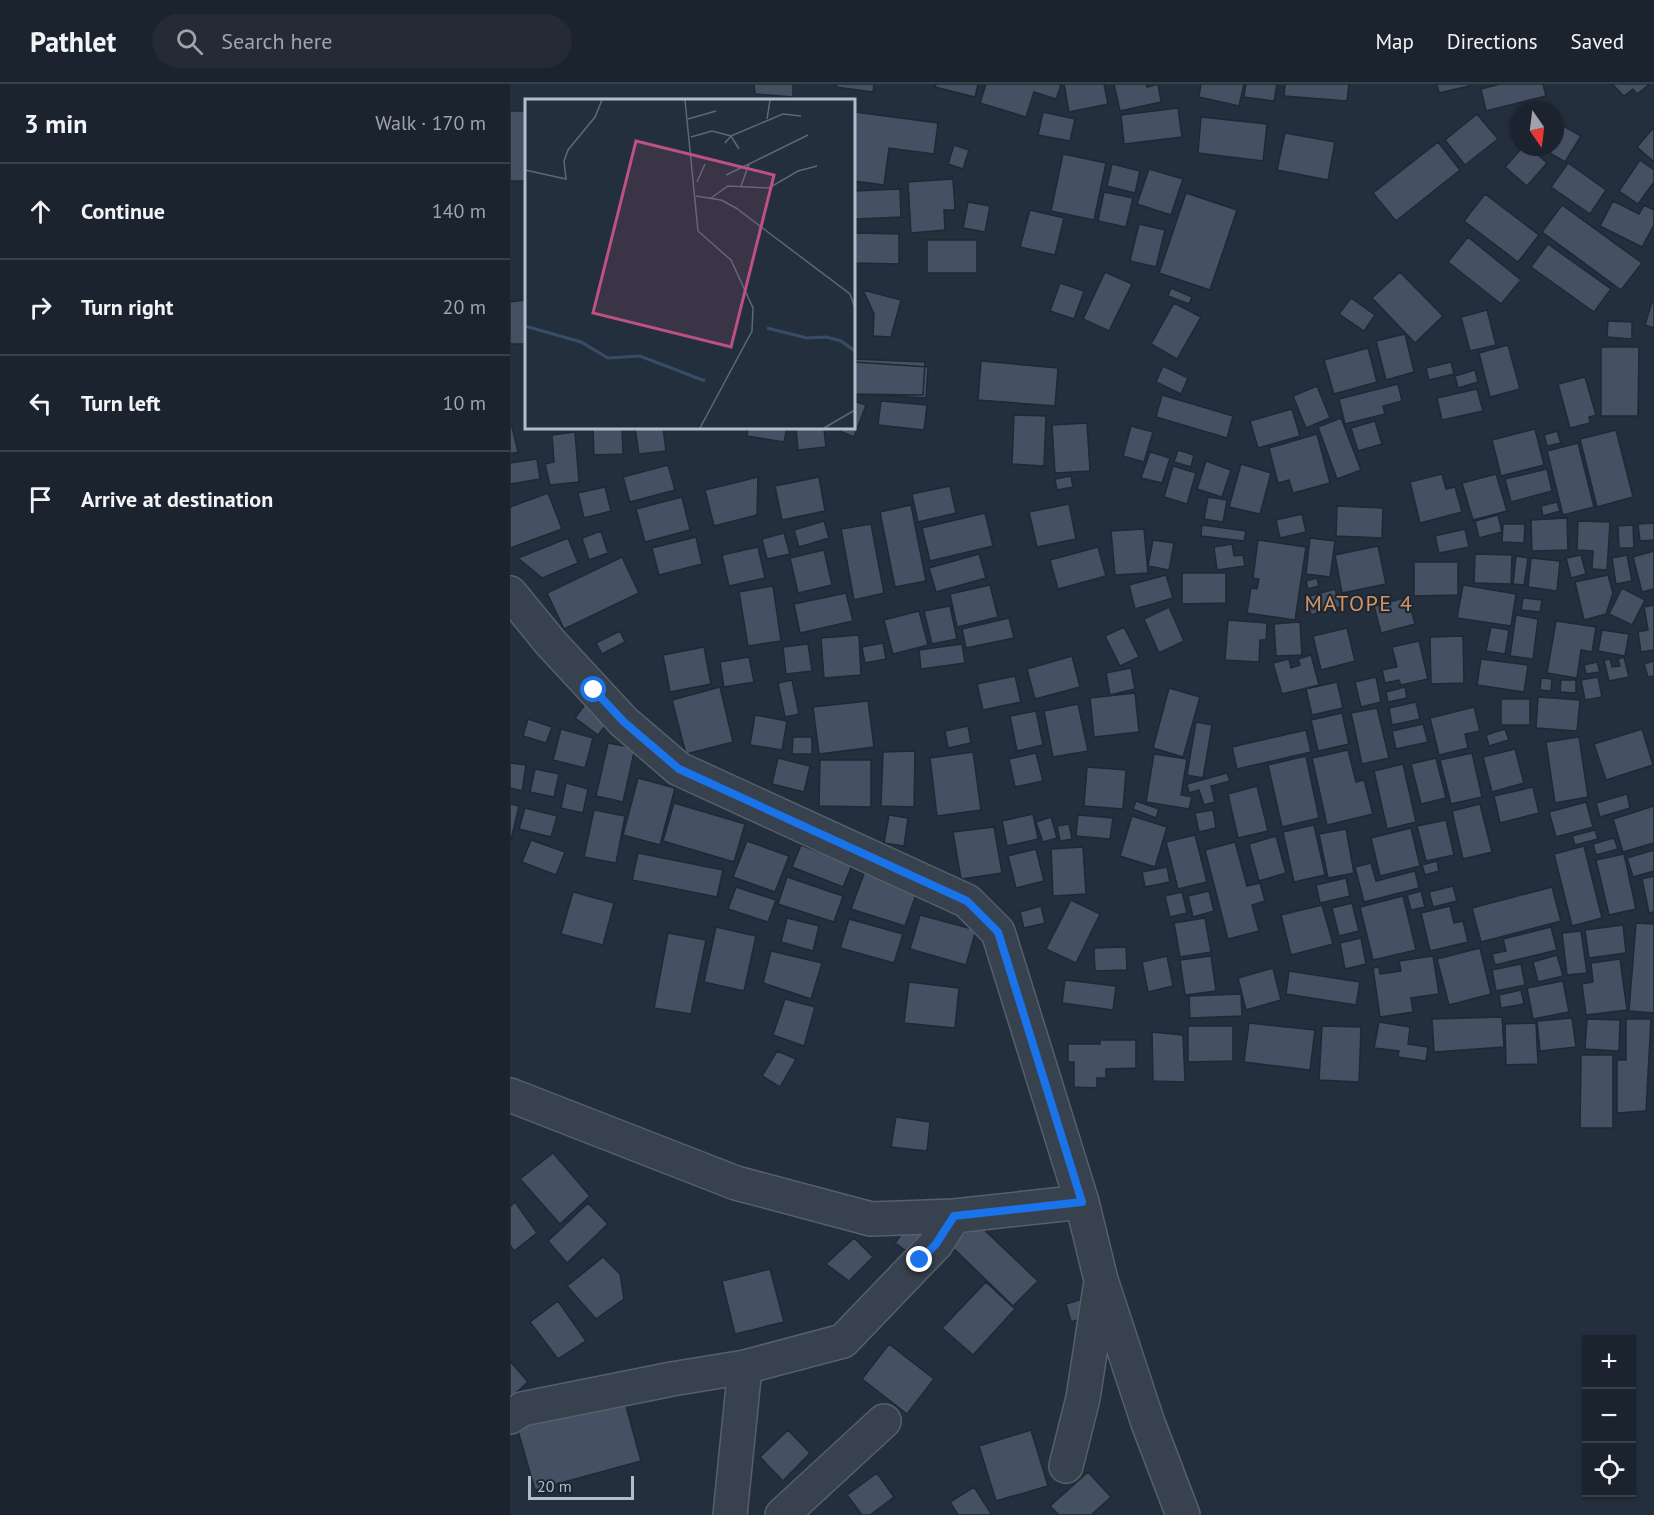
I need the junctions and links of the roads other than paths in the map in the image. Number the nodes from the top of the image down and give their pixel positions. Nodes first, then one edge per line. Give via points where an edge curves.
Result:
1 (510, 593) edge
2 (510, 1095) edge
3 (1082, 1202) junction
4 (954, 1216) junction
5 (1101, 1280) junction
6 (745, 1367) junction
7 (510, 1417) edge
8 (884, 1421) dead end
9 (1066, 1466) dead end
10 (730, 1515) edge
11 (782, 1515) edge
12 (1183, 1515) edge

1 - 3 street via 624,722 679,769 967,901 998,932
2 - 4 street via 736,1183 871,1220
3 - 4 street
3 - 5 street
4 - 6 street via 936,1244 843,1341
5 - 9 street via 1083,1398
5 - 12 street
6 - 7 street via 522,1409
6 - 10 street
8 - 11 street

